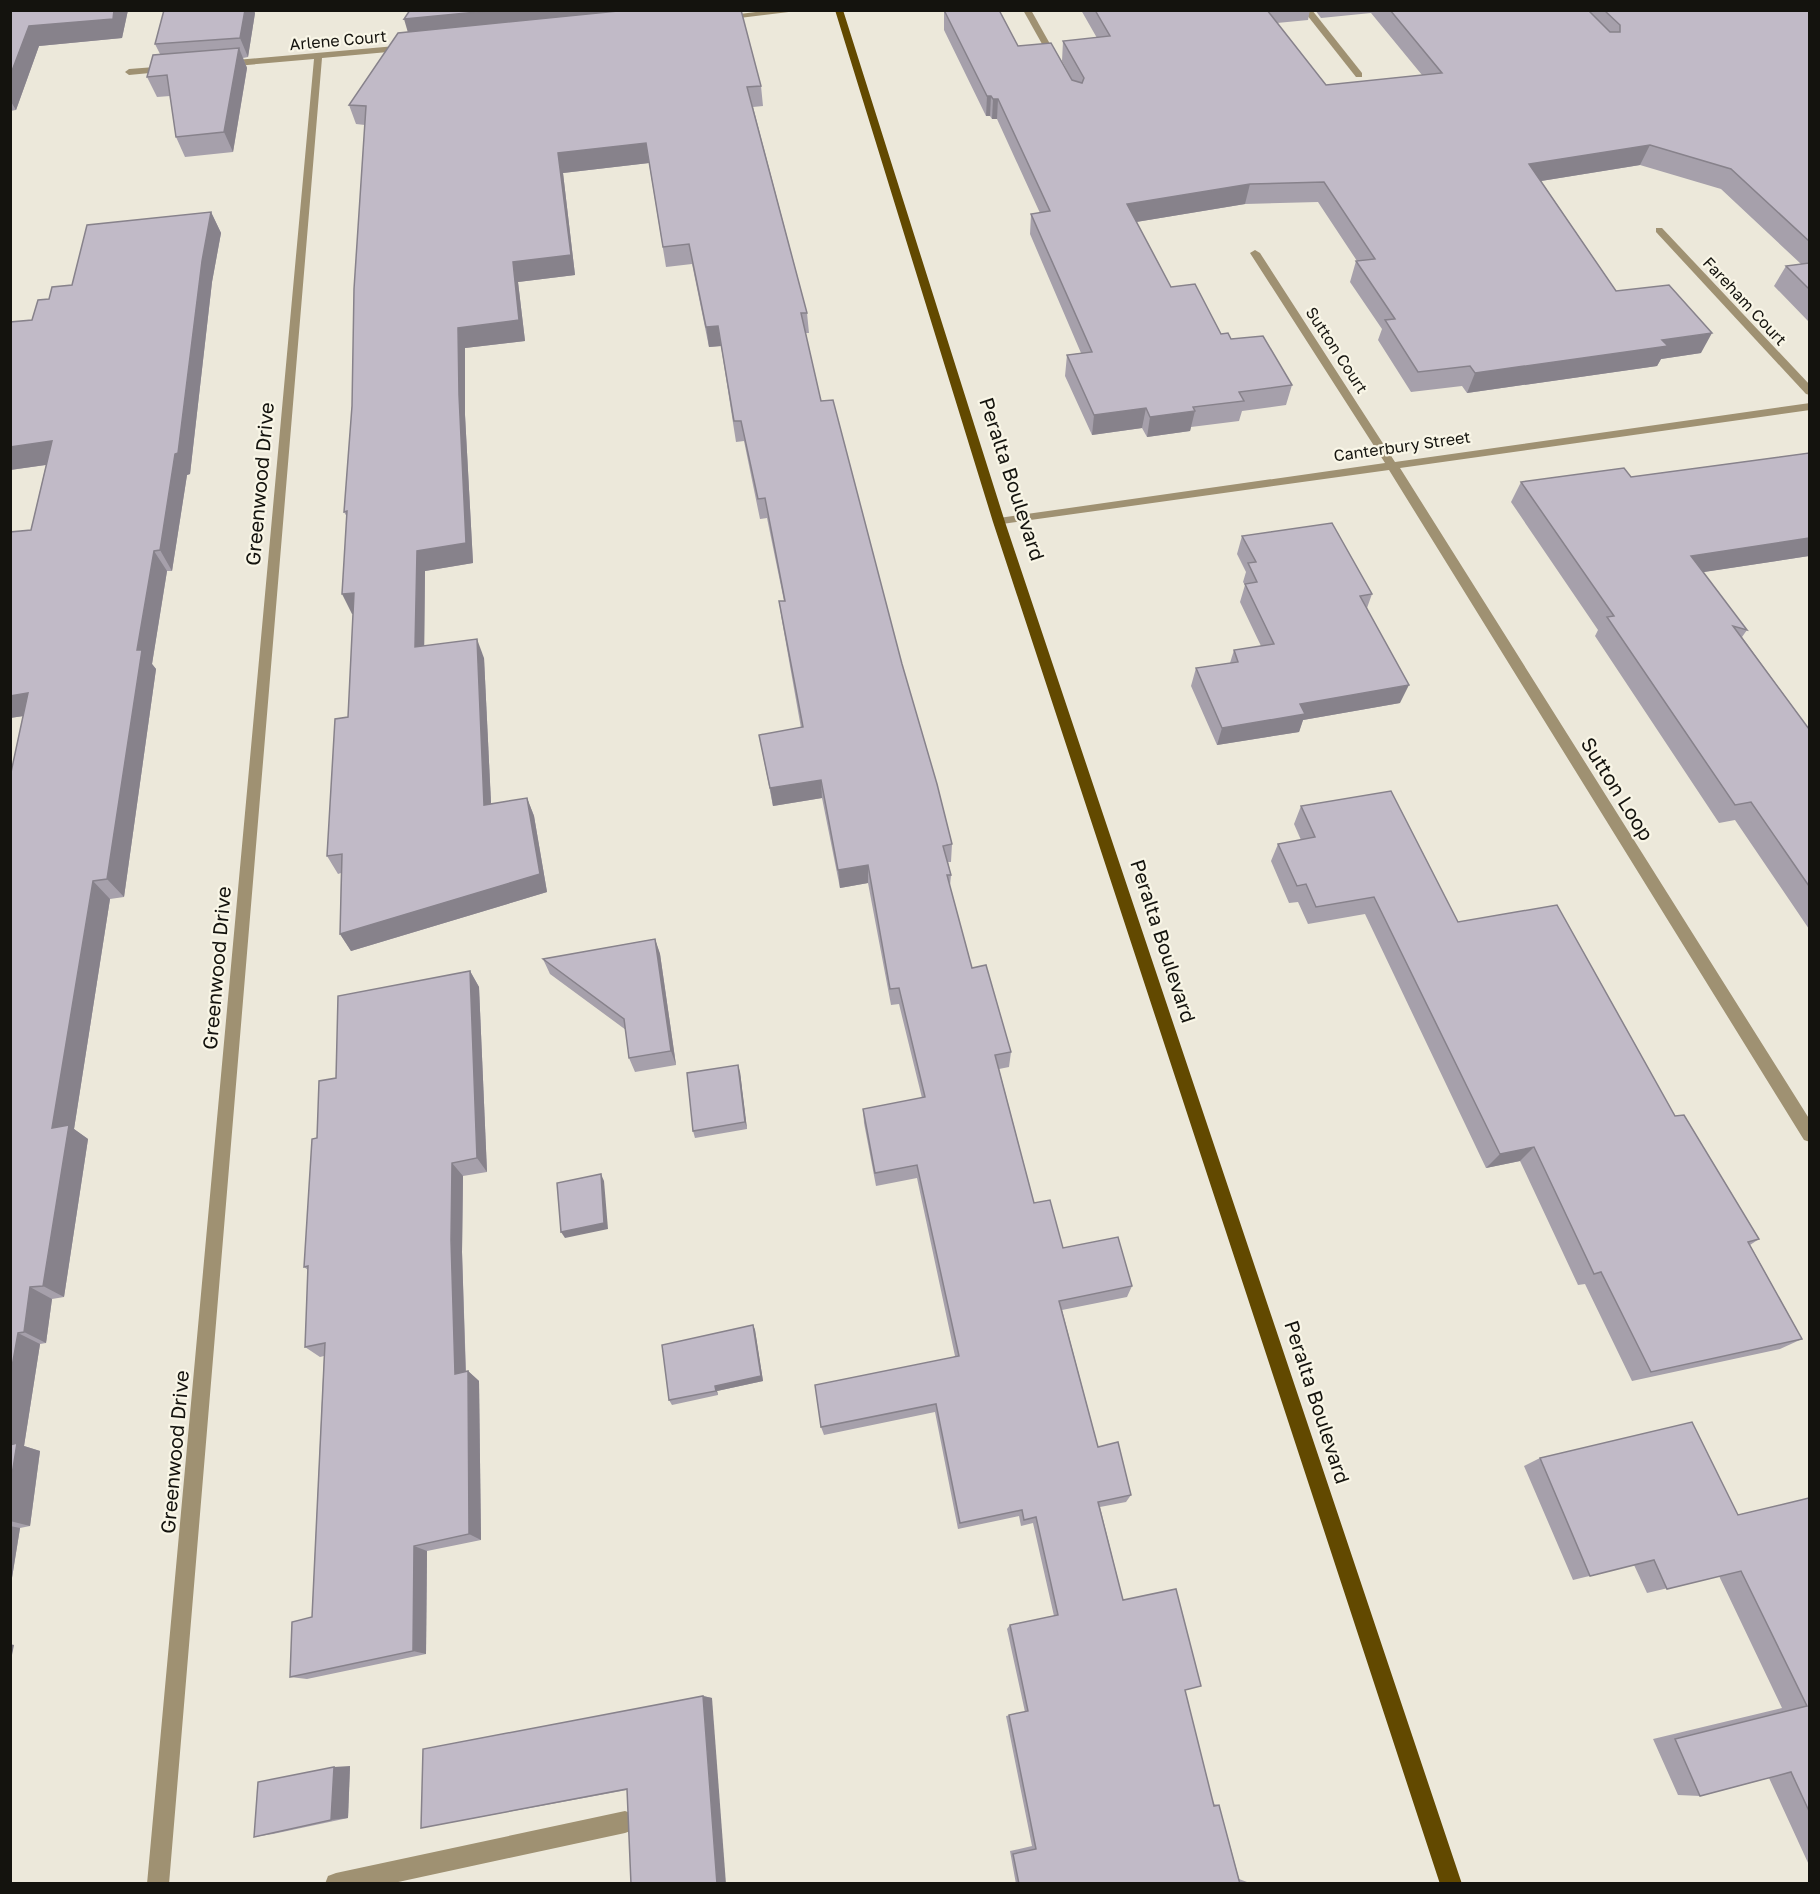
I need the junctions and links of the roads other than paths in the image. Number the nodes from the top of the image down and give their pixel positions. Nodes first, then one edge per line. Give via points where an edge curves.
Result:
1 (801, 10) edge
2 (839, 10) edge
3 (1027, 10) edge
4 (1307, 10) edge
5 (718, 18) edge
6 (412, 48) edge
7 (318, 57) junction
8 (212, 65) edge
9 (176, 68) edge
10 (1060, 70) edge
11 (129, 72) dead end
12 (1359, 75) dead end
13 (1659, 230) dead end
14 (1255, 253) dead end
15 (1809, 392) edge
16 (1809, 406) edge
17 (1391, 464) junction
18 (999, 522) junction
19 (1809, 1136) edge
20 (625, 1822) edge
21 (158, 1884) edge
22 (336, 1884) edge
23 (1451, 1884) edge

1 - 5 street
2 - 18 main road, Peralta Boulevard
3 - 10 street
4 - 12 street
6 - 7 street, Arlene Court
7 - 8 street, Arlene Court
7 - 21 street, Greenwood Drive
9 - 11 street
13 - 15 street, Fareham Court
14 - 17 street, Sutton Court
16 - 17 street, Canterbury Street
17 - 18 street, Canterbury Street
17 - 19 street, Sutton Loop
18 - 23 main road, Peralta Boulevard
20 - 22 street

